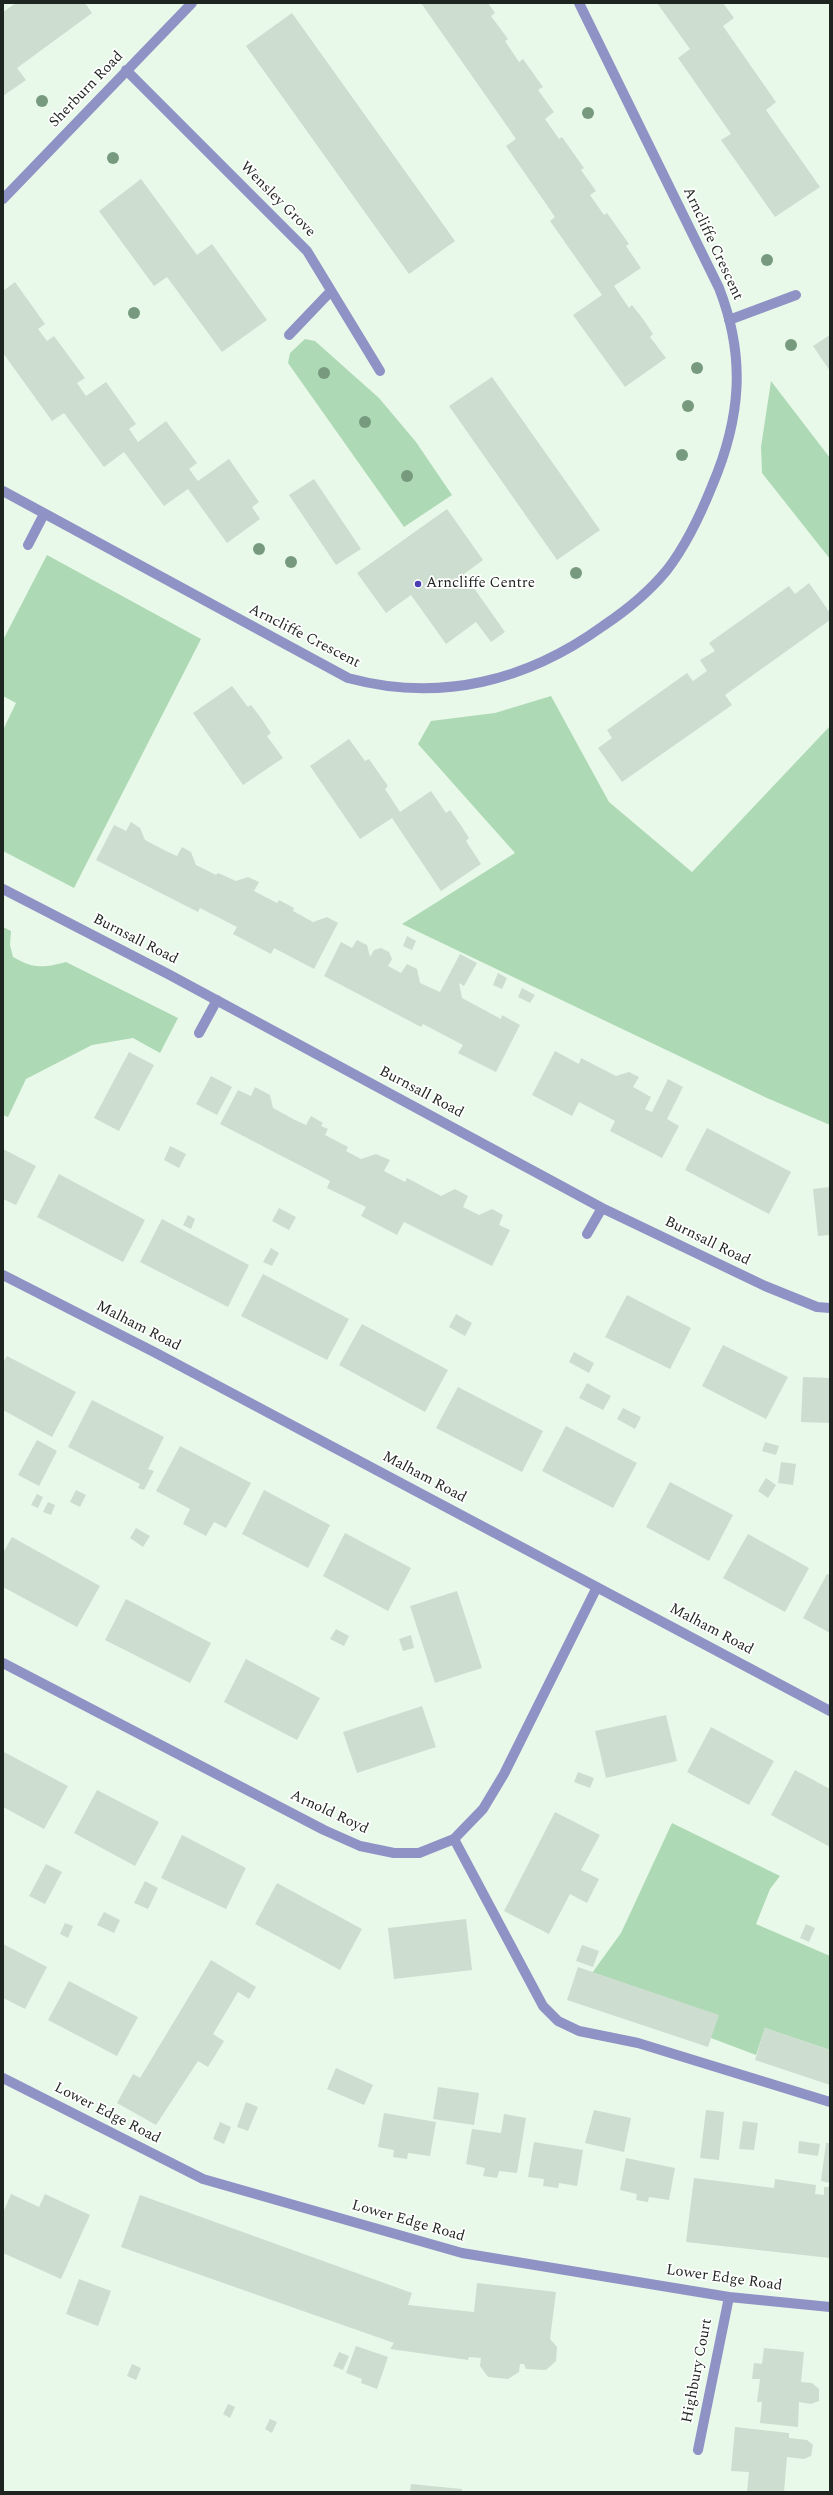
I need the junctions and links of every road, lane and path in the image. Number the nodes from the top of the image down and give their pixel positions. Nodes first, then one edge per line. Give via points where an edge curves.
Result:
1 (192, 3) edge
2 (579, 3) edge
3 (126, 70) junction
4 (3, 199) edge
5 (331, 291) junction
6 (796, 295) dead end
7 (729, 320) junction
8 (289, 335) dead end
9 (380, 370) dead end
10 (3, 491) edge
11 (44, 514) junction
12 (28, 545) dead end
13 (3, 889) edge
14 (217, 1000) junction
15 (199, 1033) dead end
16 (602, 1208) junction
17 (588, 1234) dead end
18 (3, 1275) edge
19 (830, 1308) edge
20 (597, 1587) junction
21 (3, 1664) edge
22 (830, 1711) edge
23 (454, 1839) junction
24 (3, 2078) edge
25 (830, 2102) edge
26 (729, 2297) junction
27 (830, 2307) edge
28 (698, 2450) dead end

1 - 3 street, Sherburn Road
2 - 7 street, Arncliffe Crescent via 719,288
3 - 4 street, Sherburn Road
3 - 5 street, Wensley Grove via 307,251
5 - 8 street
5 - 9 street, Wensley Grove
6 - 7 street
7 - 11 street, Arncliffe Crescent via 736,356 736,407 720,467 698,520 683,547 645,593 603,627 546,662 495,679 423,689 372,685 348,678
10 - 11 street, Arncliffe Crescent
11 - 12 street
13 - 14 street, Burnsall Road
14 - 15 street
14 - 16 street, Burnsall Road
16 - 17 street
16 - 19 street, Burnsall Road via 765,1286 817,1308
18 - 20 street, Malham Road via 156,1353
20 - 22 street, Malham Road
20 - 23 street, Arnold Royd via 504,1774 482,1810
21 - 23 street, Arnold Royd via 324,1830 360,1846 394,1853 419,1853
23 - 25 street via 543,2006 558,2021 579,2031 638,2043
24 - 26 street, Lower Edge Road via 204,2179 462,2253
26 - 27 street, Lower Edge Road
26 - 28 street, Highbury Court

